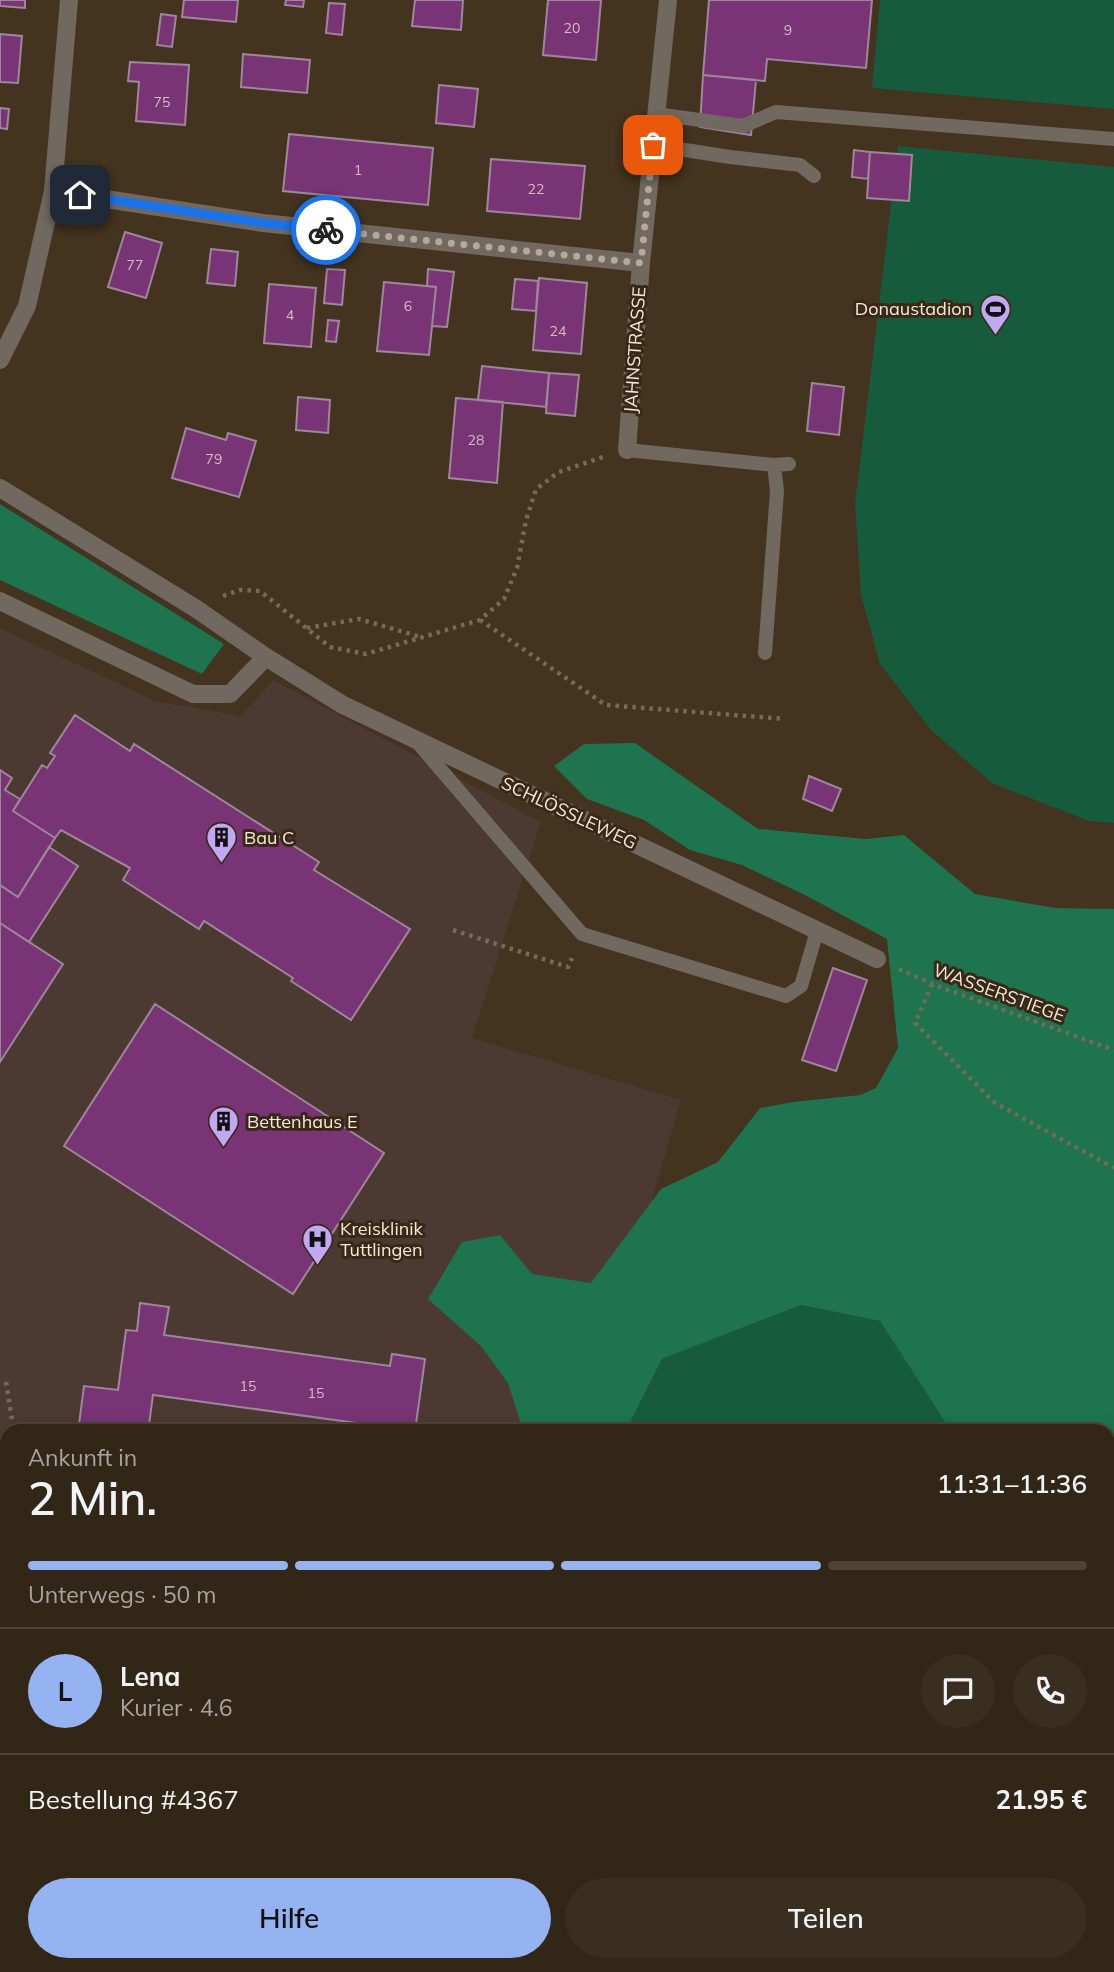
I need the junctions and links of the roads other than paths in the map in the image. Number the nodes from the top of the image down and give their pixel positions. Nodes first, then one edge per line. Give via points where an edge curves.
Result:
1 (69, 0) edge
2 (668, 0) edge
3 (656, 114) junction
4 (1114, 139) edge
5 (653, 145) junction
6 (814, 176) dead end
7 (53, 191) junction
8 (641, 263) junction
9 (0, 360) edge
10 (627, 450) joint
11 (0, 488) edge
12 (0, 601) edge
13 (765, 653) dead end
14 (266, 657) junction
15 (414, 739) junction
16 (817, 931) junction
17 (877, 959) road end

1 - 7 street
2 - 3 street, JAHNSTRASSE
3 - 4 lane via 743,126 776,112
3 - 5 street, JAHNSTRASSE
5 - 6 lane via 800,165
5 - 8 street, JAHNSTRASSE
7 - 8 street via 263,223
7 - 9 street via 27,306
8 - 10 street, JAHNSTRASSE
10 - 13 lane via 781,465
11 - 14 street, SCHLÖSSLEWEG
12 - 14 street via 193,694 230,694
14 - 15 street, SCHLÖSSLEWEG via 343,705
15 - 16 street, SCHLÖSSLEWEG
15 - 16 lane via 582,934 786,996 801,986
16 - 17 street, SCHLÖSSLEWEG

